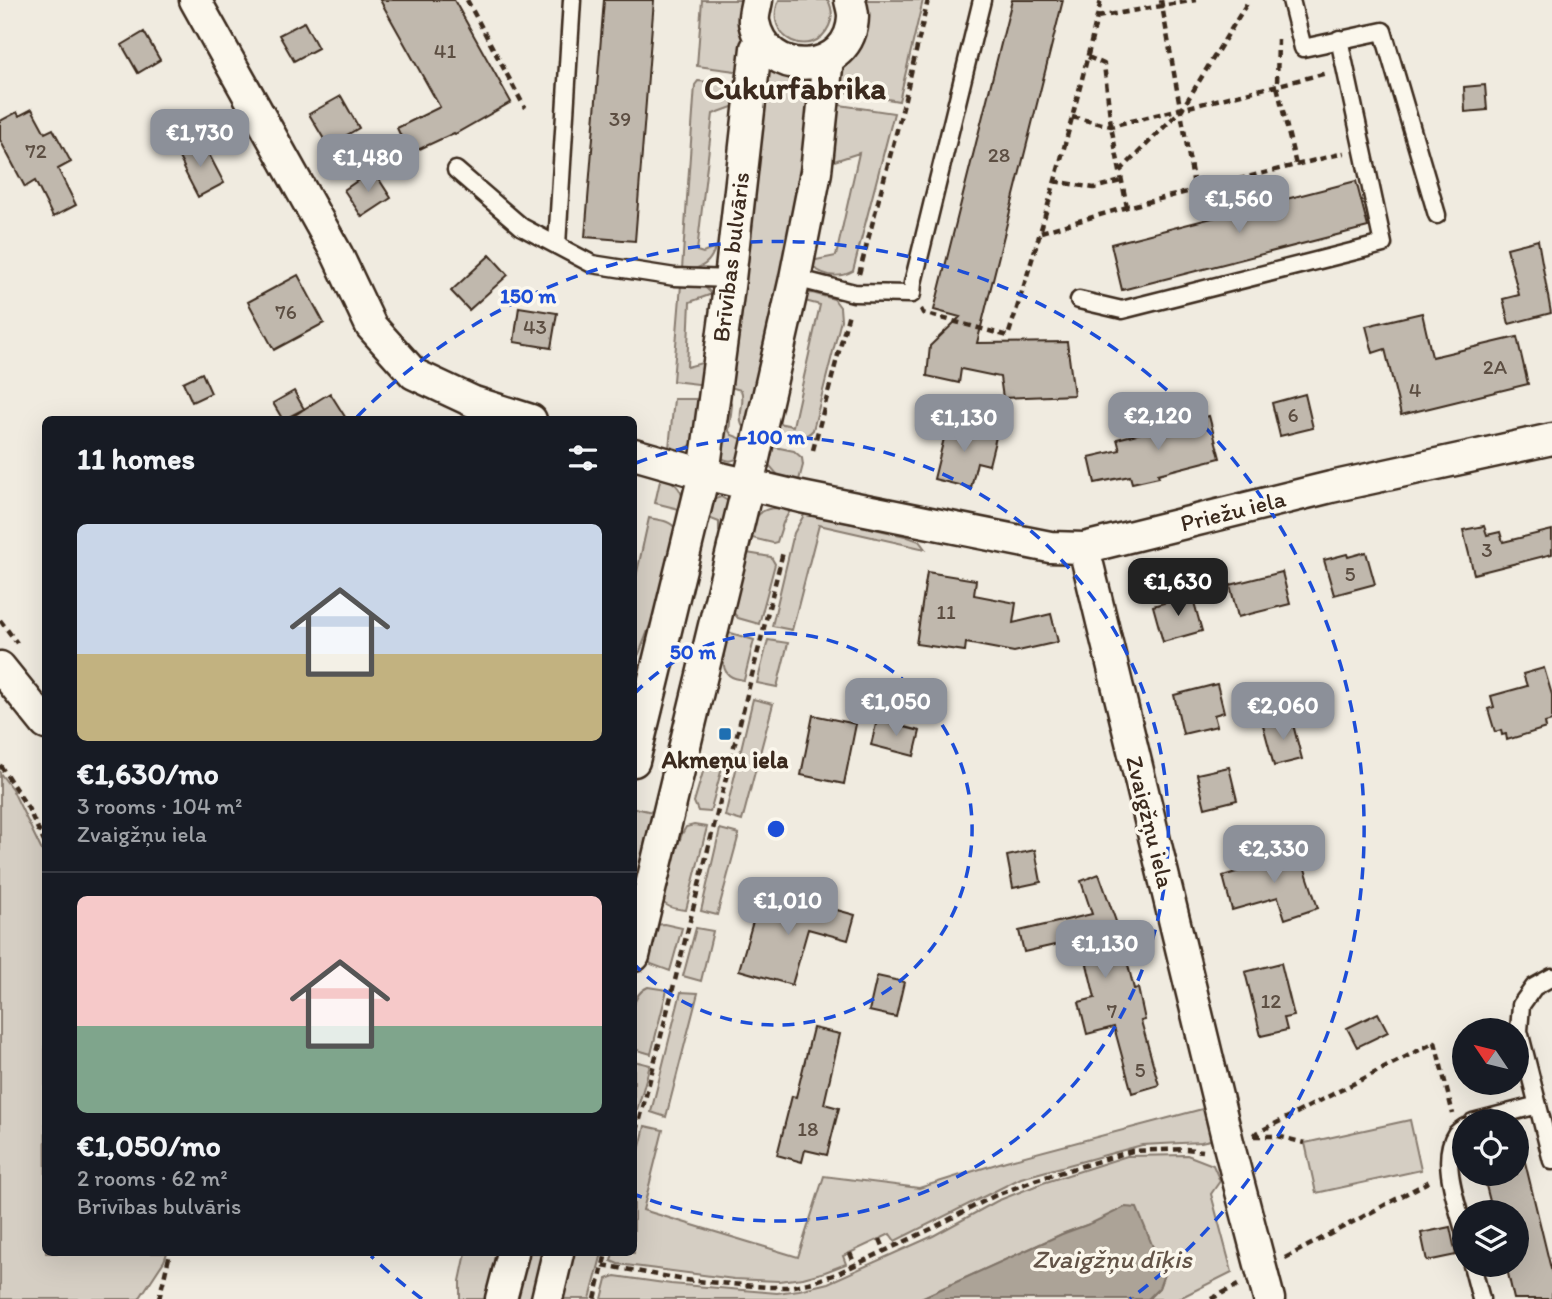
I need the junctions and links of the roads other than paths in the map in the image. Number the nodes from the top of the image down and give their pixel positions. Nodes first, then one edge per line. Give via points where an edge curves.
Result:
1 (195, 0) edge
2 (572, 0) edge
3 (757, 0) edge
4 (850, 0) edge
5 (982, 0) edge
6 (1292, 6) edge
7 (1339, 39) junction
8 (761, 41) junction
9 (828, 58) junction
10 (456, 170) dead end
11 (1437, 215) dead end
12 (557, 245) junction
13 (795, 278) junction
14 (730, 279) junction
15 (1079, 300) dead end
16 (518, 416) edge
17 (1552, 439) edge
18 (637, 455) edge
19 (704, 474) junction
20 (748, 485) junction
21 (1084, 548) junction
22 (0, 667) edge
23 (42, 719) edge
24 (637, 749) edge
25 (637, 944) edge
26 (1552, 977) edge
27 (1538, 1105) junction
28 (1523, 1109) edge
29 (1452, 1148) edge
30 (1552, 1161) edge
31 (1452, 1183) edge
32 (512, 1256) edge
33 (557, 1256) edge
34 (1475, 1277) edge
35 (501, 1299) edge
36 (547, 1299) edge
37 (1269, 1299) edge
38 (1481, 1299) edge

1 - 16 street via 337,254 371,326 414,374 474,402
2 - 12 lane
3 - 8 street, Brīvības bulvāris via 754,19
4 - 9 street via 850,33
5 - 13 lane via 912,294 854,293
6 - 7 lane via 1303,48
7 - 11 lane via 1384,31
7 - 15 lane via 1383,244 1122,310
8 - 9 street via 774,55 791,63 810,65
8 - 14 street, Brīvības bulvāris via 756,48
9 - 13 street via 816,172
10 - 12 lane via 522,227
12 - 14 lane via 592,264 675,277
13 - 20 street
14 - 19 street, Brīvības bulvāris
17 - 21 street, Priežu iela
18 - 19 street
19 - 20 street
19 - 24 street, Brīvības bulvāris
20 - 21 street, Priežu iela via 1050,547
20 - 25 street
21 - 37 street, Zvaigžņu iela
22 - 23 street
26 - 27 lane via 1534,986 1521,1005 1519,1031
27 - 28 lane
27 - 30 lane
29 - 31 lane
32 - 35 street
33 - 36 street
34 - 38 lane

